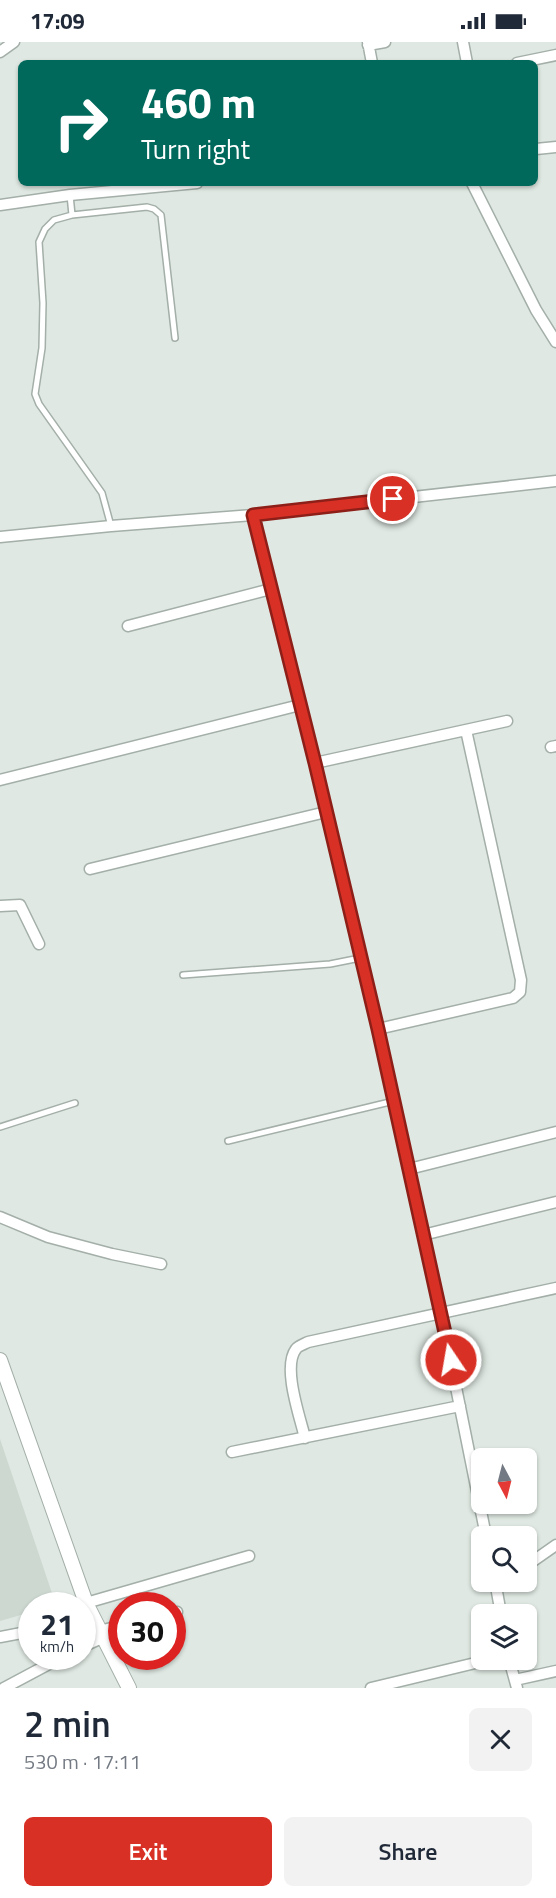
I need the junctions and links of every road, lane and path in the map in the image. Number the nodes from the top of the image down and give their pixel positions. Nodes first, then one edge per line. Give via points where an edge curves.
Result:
1 (14, 42) edge
2 (385, 42) edge
3 (463, 42) edge
4 (368, 43) edge
5 (0, 52) edge
6 (556, 55) edge
7 (371, 60) edge
8 (466, 60) edge
9 (532, 60) edge
10 (556, 147) edge
11 (538, 149) edge
12 (165, 186) edge
13 (474, 186) edge
14 (69, 195) junction
15 (0, 205) edge
16 (72, 214) junction
17 (175, 338) dead end
18 (556, 342) edge
19 (556, 481) edge
20 (253, 515) junction
21 (111, 526) junction
22 (0, 537) edge
23 (271, 589) junction
24 (128, 626) dead end
25 (300, 705) junction
26 (507, 721) dead end
27 (466, 730) junction
28 (315, 763) junction
29 (0, 780) edge
30 (326, 812) junction
31 (90, 869) dead end
32 (0, 906) edge
33 (39, 944) dead end
34 (360, 958) junction
35 (183, 975) dead end
36 (378, 1029) junction
37 (394, 1101) junction
38 (75, 1103) dead end
39 (0, 1127) edge
40 (556, 1132) edge
41 (228, 1141) dead end
42 (409, 1169) junction
43 (556, 1202) edge
44 (0, 1217) edge
45 (423, 1235) junction
46 (161, 1264) dead end
47 (556, 1288) edge
48 (441, 1313) junction
49 (0, 1360) edge
50 (460, 1406) junction
51 (305, 1438) junction
52 (232, 1452) dead end
53 (484, 1526) edge
54 (555, 1547) edge
55 (249, 1556) dead end
56 (537, 1559) edge
57 (82, 1592) edge
58 (96, 1600) edge
59 (96, 1627) edge
60 (108, 1632) edge
61 (18, 1634) edge
62 (102, 1634) junction
63 (0, 1637) edge
64 (96, 1638) edge
65 (471, 1664) edge
66 (38, 1670) edge
67 (556, 1671) edge
68 (516, 1684) edge
69 (4, 1688) edge
70 (129, 1688) edge
71 (371, 1688) edge

1 - 5 street
2 - 4 street
3 - 8 street
4 - 7 street
6 - 9 street
10 - 11 street
12 - 14 street
13 - 18 street
14 - 15 street
14 - 16 lane
16 - 17 lane via 147,207 161,215
16 - 21 lane via 54,220 39,242 42,348 35,394 102,493
19 - 20 street
20 - 21 street
20 - 23 street
21 - 22 street
23 - 24 street
23 - 25 street
25 - 28 street
25 - 29 street
26 - 27 street
27 - 28 street
27 - 36 street via 520,992 513,998
28 - 30 street
30 - 31 street
30 - 34 street
32 - 33 street via 20,904
34 - 35 lane via 330,964
34 - 36 street
36 - 37 street
37 - 41 lane
37 - 42 street
38 - 39 lane
40 - 42 street
42 - 45 street
43 - 45 street
44 - 46 street via 48,1237
45 - 48 street
47 - 48 street
48 - 50 street
48 - 51 street via 296,1347 290,1372
49 - 57 street
50 - 51 street
50 - 53 street
51 - 52 street
54 - 56 street
55 - 58 street
59 - 62 street
60 - 62 street
61 - 63 street
62 - 64 street
62 - 70 street
65 - 71 street
66 - 69 street
67 - 68 street

